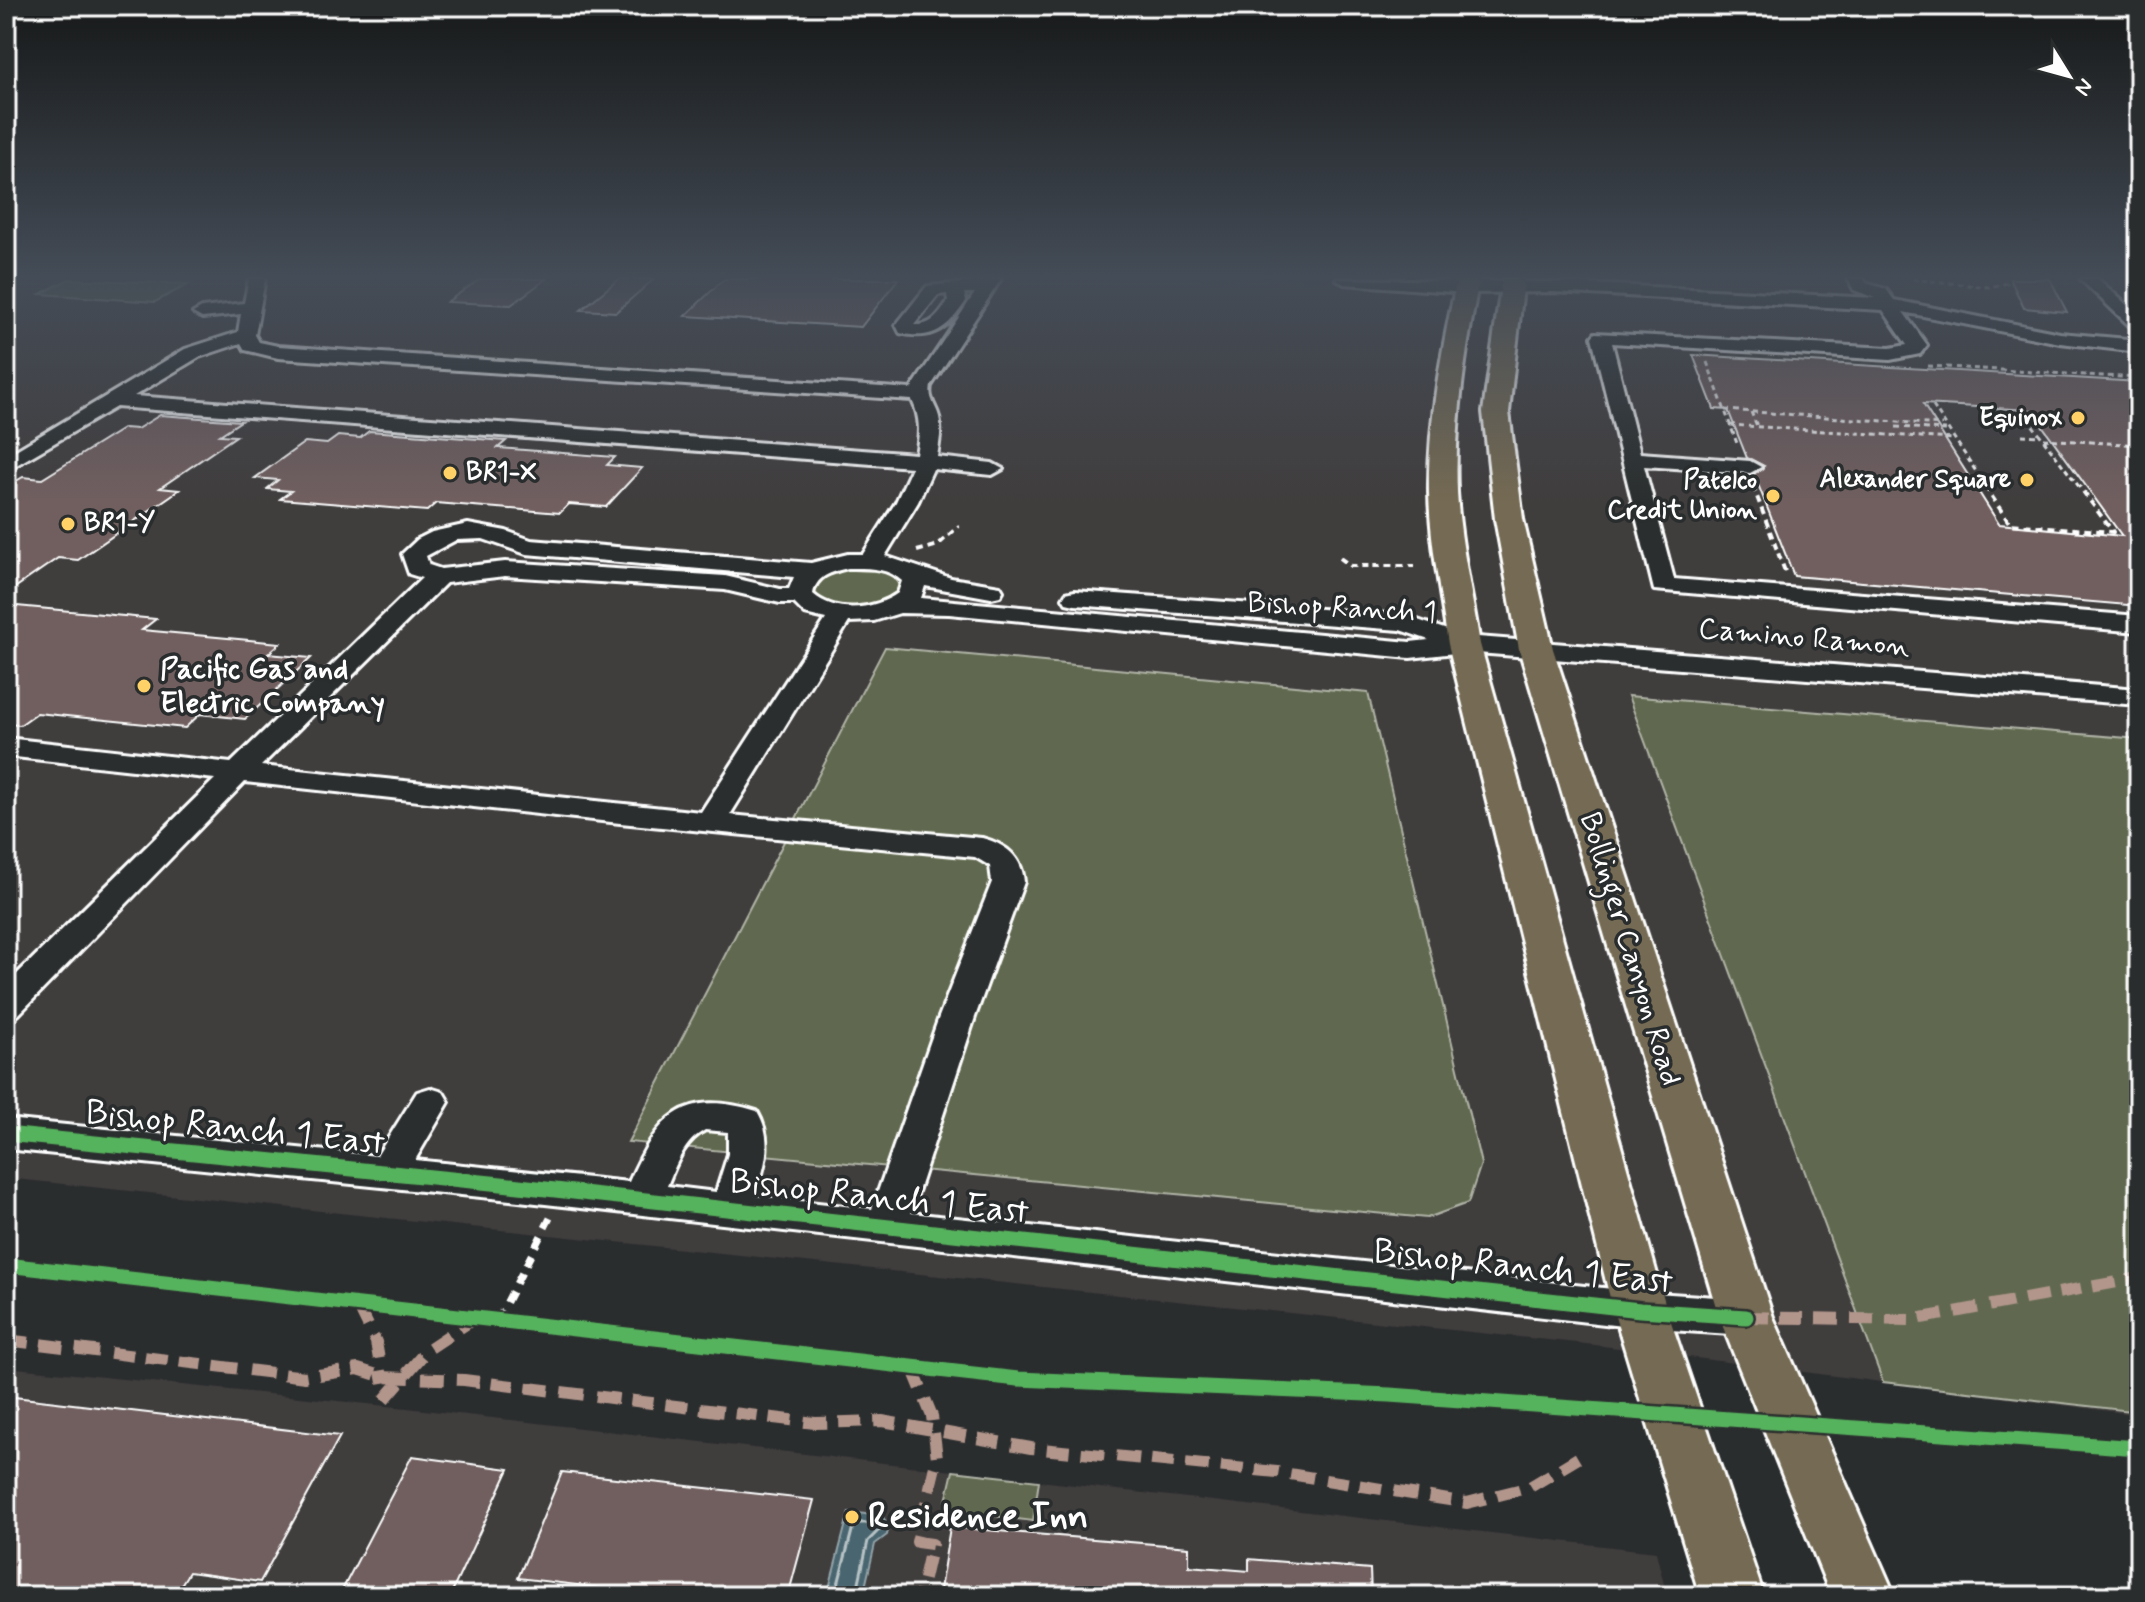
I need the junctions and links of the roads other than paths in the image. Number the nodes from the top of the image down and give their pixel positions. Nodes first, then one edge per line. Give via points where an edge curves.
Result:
1 (191, 354) edge
2 (304, 354) edge
3 (943, 354) edge
4 (1455, 354) edge
5 (1503, 354) edge
6 (1605, 354) edge
7 (919, 395) junction
8 (114, 401) junction
9 (1631, 459) junction
10 (926, 463) junction
11 (6, 465) edge
12 (1748, 467) road end
13 (992, 469) dead end
14 (871, 560) junction
15 (910, 564) junction
16 (815, 571) junction
17 (439, 576) junction
18 (800, 596) junction
19 (898, 605) junction
20 (841, 615) junction
21 (2139, 624) edge
22 (1464, 644) junction
23 (1536, 649) junction
24 (2139, 697) edge
25 (6, 747) edge
26 (237, 773) junction
27 (711, 821) junction
28 (6, 1006) edge
29 (430, 1102) dead end
30 (6, 1134) edge
31 (387, 1173) junction
32 (641, 1200) junction
33 (730, 1210) junction
34 (886, 1227) junction
35 (1640, 1310) junction
36 (1746, 1317) junction
37 (1732, 1596) edge
38 (1863, 1596) edge

1 - 8 street
2 - 7 street
3 - 7 street
4 - 22 main road via 1443,474
5 - 23 main road, Bollinger Canyon Road via 1496,412 1509,519
6 - 9 street
7 - 10 street via 933,419
8 - 10 street
8 - 11 street
9 - 12 street
9 - 21 street via 1663,585
10 - 13 street
10 - 14 street
14 - 15 street, Bishop Ranch 1
14 - 16 street
15 - 19 street via 915,587
15 - 22 street, Bishop Ranch 1 via 949,585 997,592 1403,623
16 - 17 street via 526,547 479,531 446,536 414,554 418,569
16 - 18 street via 800,585
17 - 18 street via 505,569 725,583
17 - 26 street
18 - 20 street via 814,609
19 - 20 street, Bishop Ranch 1
19 - 22 street, Bishop Ranch 1 via 1410,650
20 - 27 street
22 - 23 street, Camino Ramon
22 - 35 main road
23 - 24 street, Camino Ramon
23 - 36 main road, Bollinger Canyon Road
25 - 26 street
26 - 27 street
26 - 28 street
27 - 34 street via 982,848 1002,857 1008,867 1008,882
29 - 31 street
30 - 31 street, Bishop Ranch 1 East
31 - 32 street, Bishop Ranch 1 East
32 - 33 street, Bishop Ranch 1 East
32 - 33 street via 671,1137 684,1124 701,1114 726,1115 744,1121 750,1135 750,1151
33 - 34 street, Bishop Ranch 1 East
34 - 35 street, Bishop Ranch 1 East
35 - 36 street, Bishop Ranch 1 East
35 - 37 main road
36 - 38 main road, Bollinger Canyon Road

